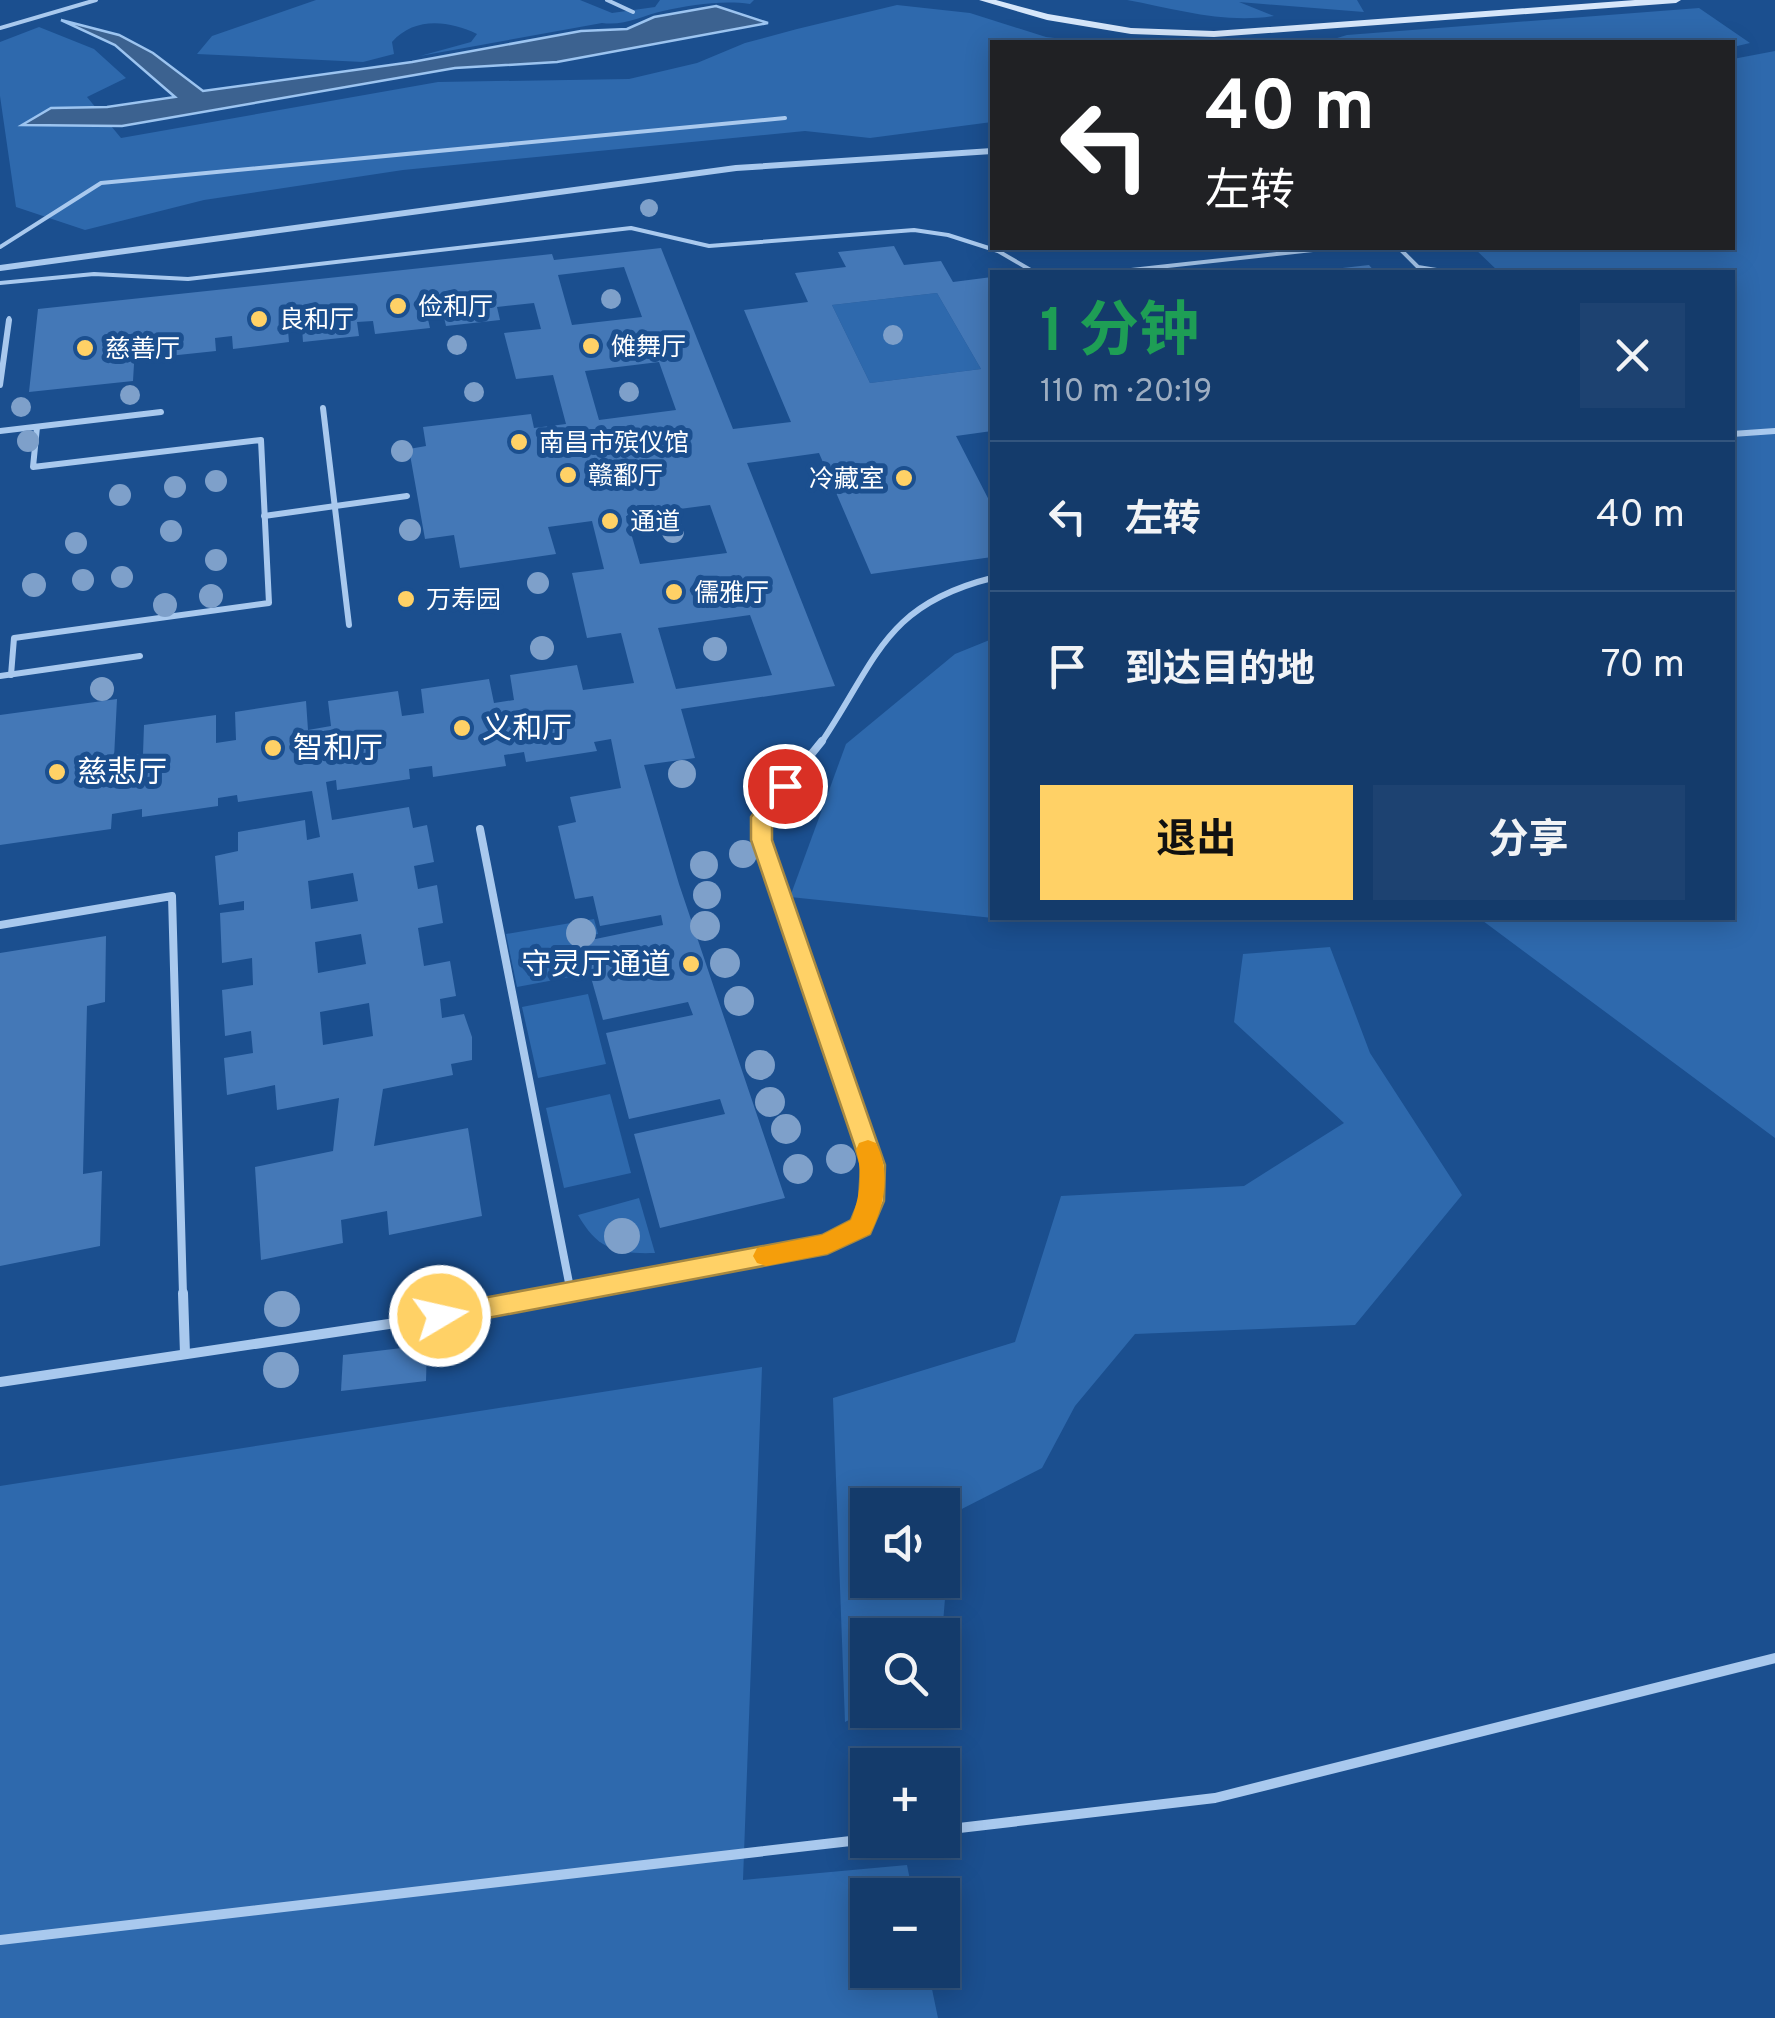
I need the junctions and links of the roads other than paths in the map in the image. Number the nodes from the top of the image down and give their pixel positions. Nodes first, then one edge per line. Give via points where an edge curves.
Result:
1 (96, 0) edge
2 (606, 0) edge
3 (984, 0) edge
4 (1676, 0) edge
5 (633, 12) dead end
6 (0, 28) edge
7 (785, 118) dead end
8 (990, 150) edge
9 (0, 248) edge
10 (990, 248) edge
11 (995, 250) edge
12 (1314, 250) edge
13 (1402, 250) edge
14 (0, 268) edge
15 (1031, 270) edge
16 (1130, 270) edge
17 (1421, 270) edge
18 (0, 284) edge
19 (9, 318) dead end
20 (0, 384) edge
21 (323, 408) dead end
22 (161, 412) dead end
23 (36, 427) junction
24 (0, 431) edge
25 (1775, 431) edge
26 (1735, 434) edge
27 (407, 496) dead end
28 (335, 506) junction
29 (264, 516) junction
30 (990, 579) edge
31 (349, 625) dead end
32 (140, 656) dead end
33 (11, 674) junction
34 (0, 676) edge
35 (480, 830) dead end
36 (0, 926) edge
37 (571, 1293) junction
38 (185, 1354) junction
39 (0, 1382) edge
40 (1775, 1658) edge
41 (960, 1828) edge
42 (850, 1840) edge
43 (0, 1940) edge

1 - 6 lane
2 - 5 lane
3 - 4 street via 1131,31 1214,34
7 - 9 lane via 100,183
8 - 14 street via 736,168
10 - 18 lane via 914,230 710,246 631,228 188,279 54,274
11 - 15 lane
12 - 16 lane
13 - 17 lane
19 - 20 lane
21 - 28 lane
22 - 23 lane
23 - 24 lane
23 - 29 lane via 33,467 260,440
25 - 26 lane
27 - 28 lane
28 - 29 lane
28 - 31 lane
29 - 33 lane via 269,604 14,638
30 - 37 lane via 935,595 884,636 810,759 762,817 762,840 873,1165 862,1226 827,1244
32 - 33 lane
33 - 34 lane
35 - 37 lane
36 - 38 lane via 172,896
37 - 38 lane
38 - 39 lane
40 - 41 lane via 1215,1798
42 - 43 lane

